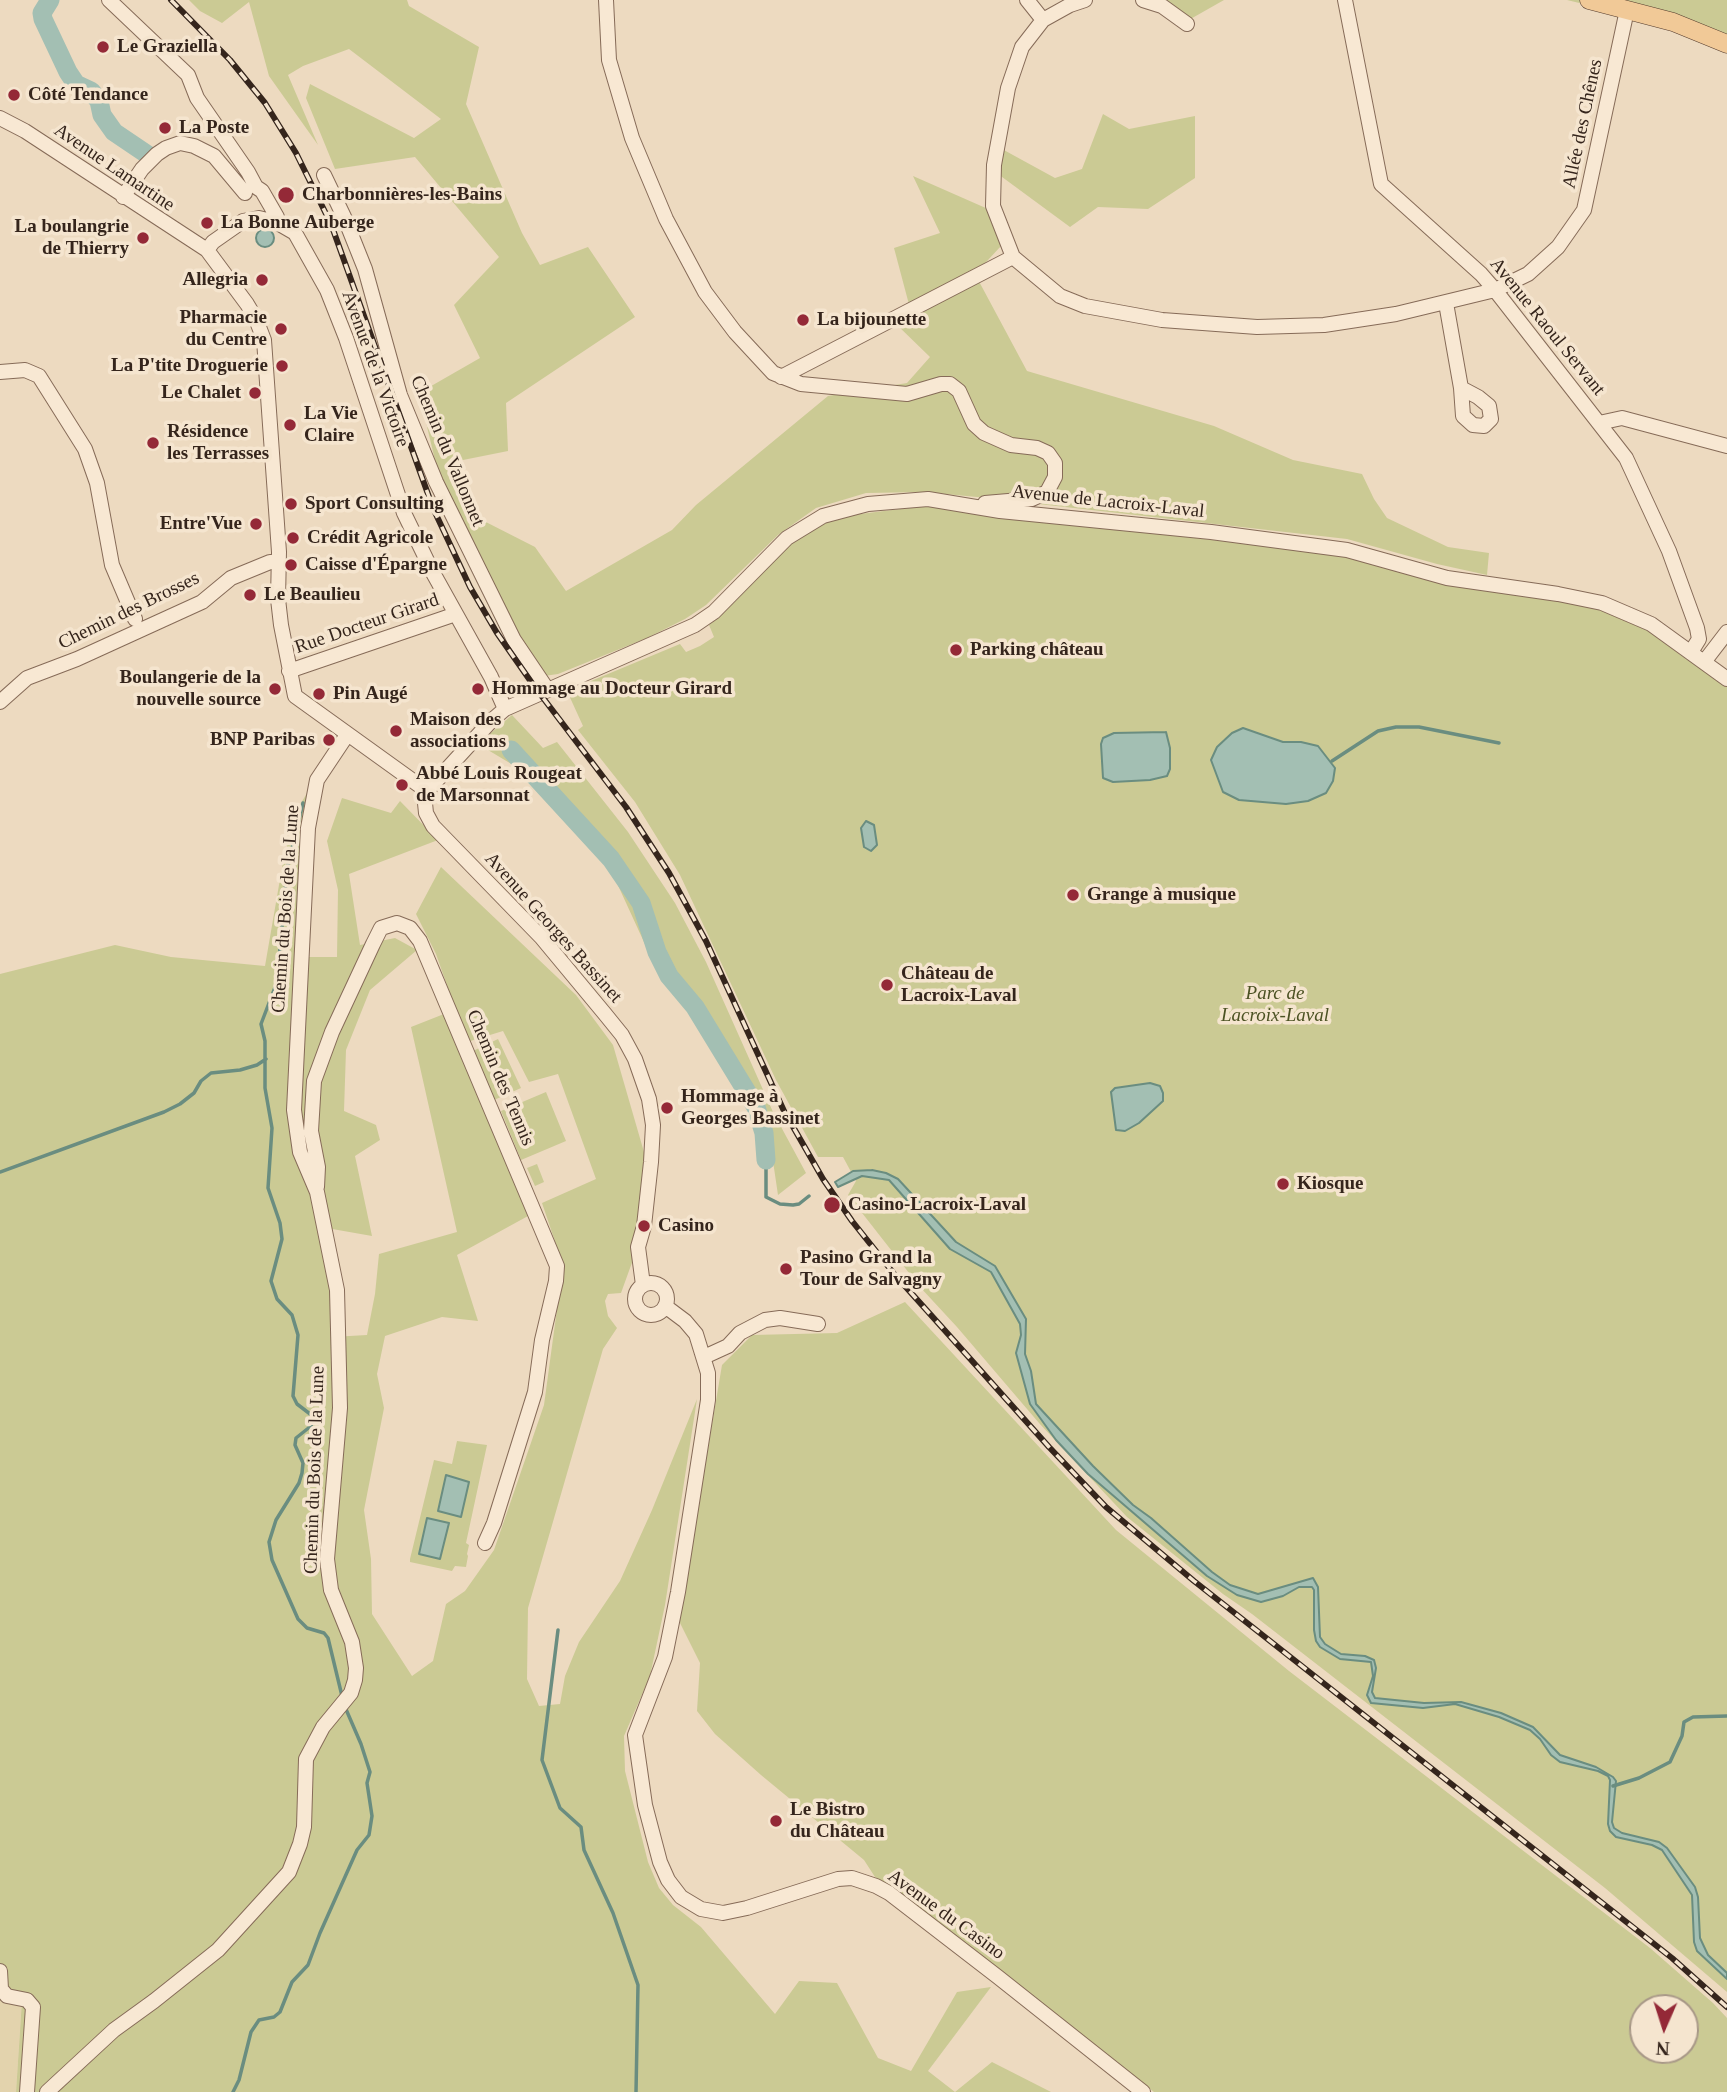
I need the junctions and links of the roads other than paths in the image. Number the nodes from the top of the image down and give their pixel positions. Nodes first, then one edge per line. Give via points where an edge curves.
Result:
1 (109, 0) edge
2 (606, 0) edge
3 (1027, 0) edge
4 (1085, 0) edge
5 (1143, 0) edge
6 (1345, 0) edge
7 (1589, 0) edge
8 (1627, 10) junction
9 (1043, 20) junction
10 (1187, 24) dead end
11 (1727, 44) edge
12 (0, 118) edge
13 (324, 175) dead end
14 (250, 190) junction
15 (123, 197) junction
16 (243, 221) junction
17 (276, 222) junction
18 (207, 250) junction
19 (1013, 257) junction
20 (1495, 290) junction
21 (1446, 303) junction
22 (0, 372) edge
23 (780, 377) junction
24 (1461, 388) dead end
25 (1600, 423) junction
26 (1727, 446) edge
27 (985, 508) junction
28 (278, 562) junction
29 (456, 614) junction
30 (135, 619) dead end
31 (1727, 632) edge
32 (1691, 652) junction
33 (1704, 662) junction
34 (289, 671) junction
35 (1727, 678) edge
36 (547, 689) junction
37 (0, 702) edge
38 (511, 706) junction
39 (347, 735) junction
40 (427, 791) junction
41 (317, 1192) junction
42 (648, 1284) junction
43 (660, 1310) junction
44 (818, 1324) dead end
45 (701, 1351) junction
46 (485, 1543) dead end
47 (0, 1971) edge
48 (27, 2092) edge
49 (47, 2092) edge
50 (1143, 2092) edge

1 - 14 street via 188,75 197,98 248,172
2 - 23 street via 609,60 617,91 666,219 713,302 735,332
3 - 9 street
4 - 9 street
5 - 10 street via 1162,6
6 - 20 street, Avenue Raoul Servant via 1381,184
7 - 8 main road
8 - 11 main road
8 - 20 street, Allée des Chênes via 1584,210 1558,247 1528,274
9 - 19 street via 1015,62 994,165 993,206
12 - 15 street, Avenue Lamartine
13 - 36 street, Chemin du Vallonnet via 365,270 400,395 436,482 514,640
14 - 15 street via 214,156 180,144 155,155
14 - 16 street via 242,201
14 - 17 street via 266,197
15 - 18 street, Avenue Lamartine
16 - 17 street via 260,218
16 - 18 street
17 - 29 street, Avenue de la Victoire via 295,233 327,290 404,513
18 - 28 street via 251,311 264,340
19 - 21 street, Allée des Chênes via 1060,296 1085,306 1162,320 1257,327 1324,325
19 - 23 street
20 - 21 street, Allée des Chênes
20 - 25 street, Avenue Raoul Servant
21 - 24 street
22 - 30 street via 25,370 39,376 85,449 97,483 112,565
23 - 27 street via 801,384 907,394 950,384 984,433 1012,445 1037,448 1055,463 1055,477 1047,492 1032,499 985,502
25 - 26 street via 1622,418
25 - 32 street, Avenue Raoul Servant via 1626,458 1670,551 1698,628 1699,639
27 - 32 street, Avenue de Lacroix-Laval via 1347,550 1447,578 1602,603 1651,624
27 - 36 street, Avenue de Lacroix-Laval via 928,499 868,504 823,516 787,538 714,612 695,625
28 - 34 street
28 - 37 street, Chemin des Brosses via 231,578 202,602 27,678
29 - 34 street, Rue Docteur Girard
29 - 38 street, Avenue de la Victoire via 468,627
31 - 33 street
32 - 33 street, Avenue de Lacroix-Laval
33 - 35 street, Avenue de Lacroix-Laval
34 - 39 street via 295,696
36 - 38 street, Avenue de Lacroix-Laval
38 - 40 street, Avenue de Lacroix-Laval via 491,720
39 - 40 street
39 - 41 street, Chemin du Bois de la Lune via 317,780 308,828 294,1110 300,1152
40 - 42 street, Avenue Georges Bassinet via 426,813 433,826 541,937 622,1035 635,1059 649,1099 653,1142 638,1247
41 - 46 street, Chemin des Tennis via 314,1081 381,928 397,923 410,928 420,941 557,1266 536,1392
41 - 49 street, Chemin du Bois de la Lune via 337,1290 340,1408 327,1570 354,1653 352,1691 323,1727 306,1759 304,1827 289,1872 218,1950 114,2030
42 - 43 street via 659,1285 665,1292
42 - 43 street via 636,1291 636,1305 646,1314
43 - 45 street
44 - 45 street via 780,1318 765,1321 752,1325 728,1346
45 - 50 street, Avenue du Casino via 708,1373 708,1400 678,1592 665,1657 635,1735 645,1805 668,1880 681,1897 701,1909 723,1913 838,1879 852,1878 876,1886
47 - 48 street via 1,1989 33,2007

